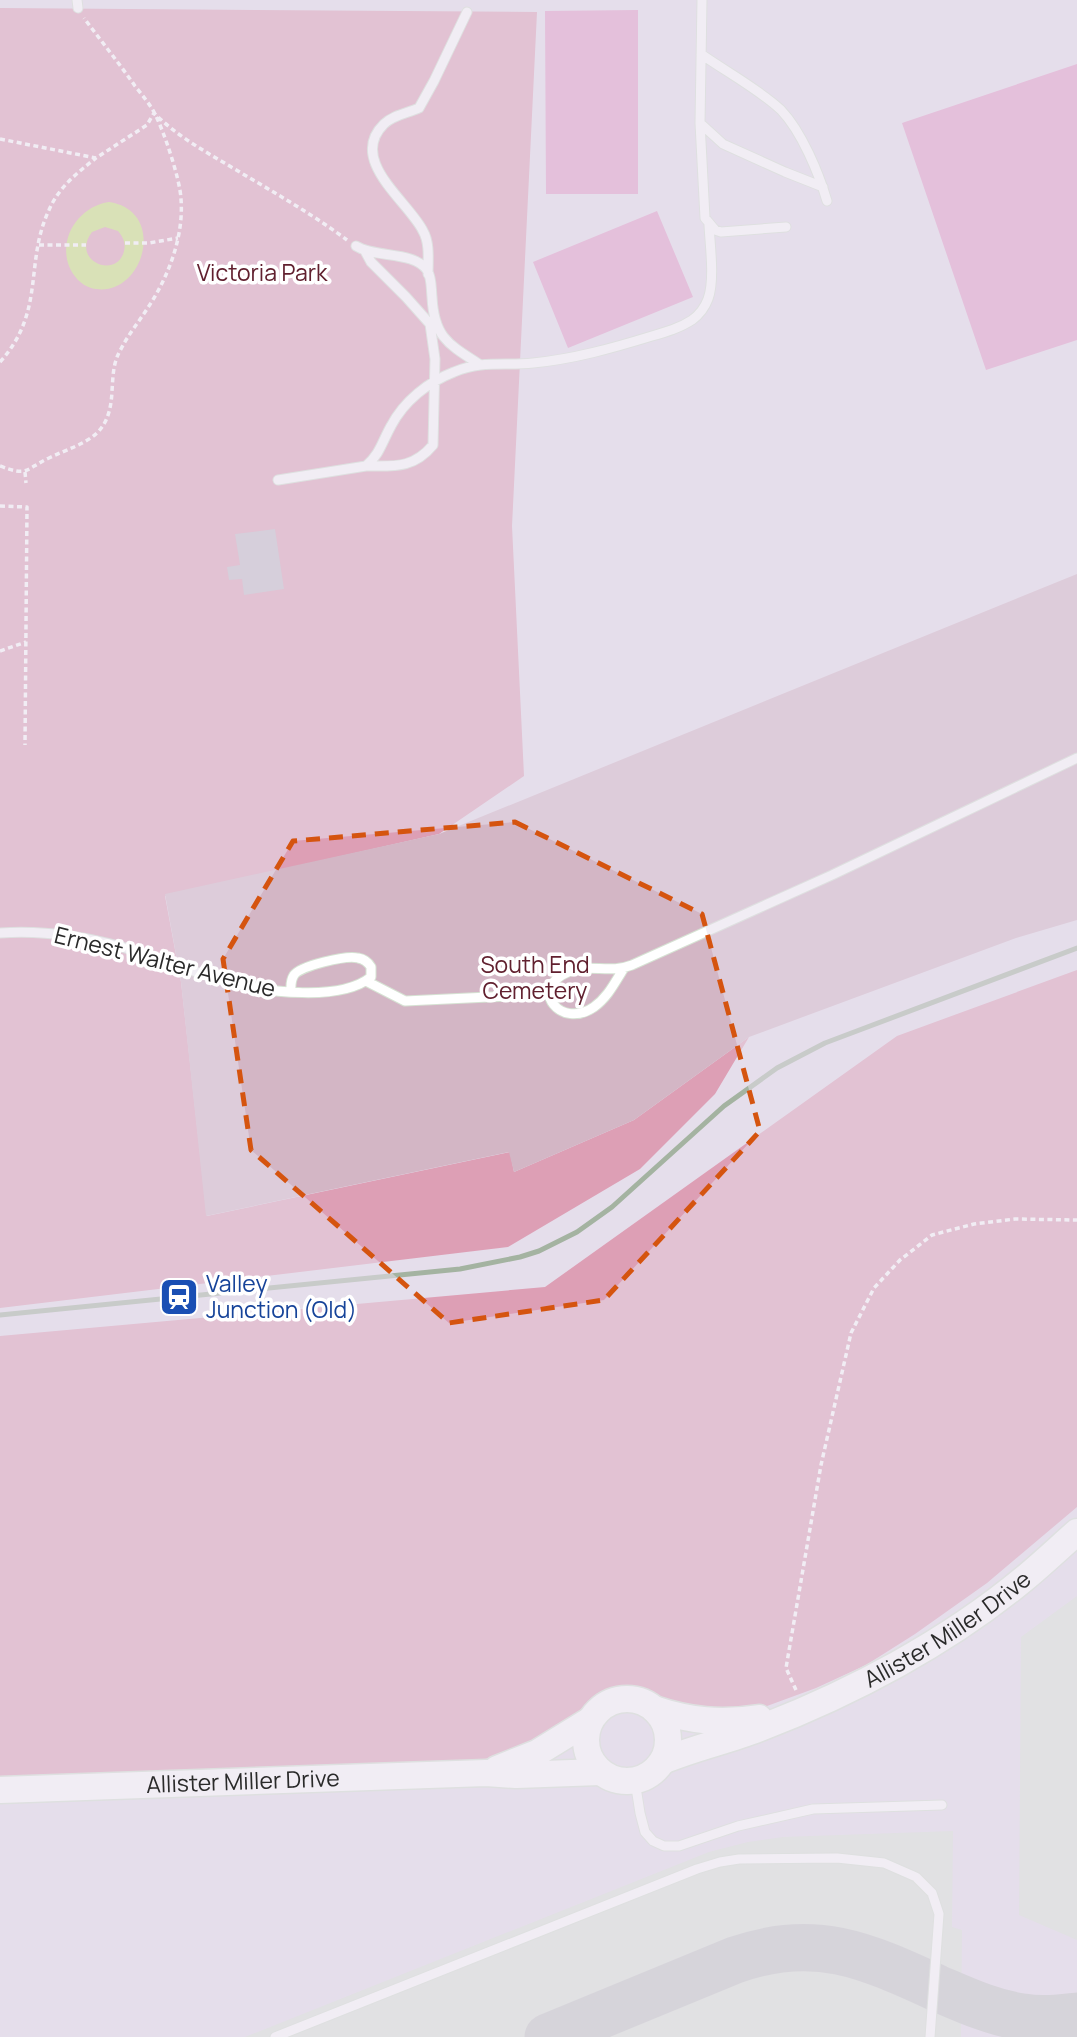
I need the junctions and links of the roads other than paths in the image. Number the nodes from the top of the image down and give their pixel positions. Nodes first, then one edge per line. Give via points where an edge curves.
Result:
1 (702, 0) edge
2 (467, 12) dead end
3 (701, 54) junction
4 (699, 123) junction
5 (823, 187) junction
6 (827, 201) dead end
7 (709, 225) junction
8 (786, 228) dead end
9 (428, 274) junction
10 (479, 364) junction
11 (433, 383) junction
12 (366, 466) junction
13 (278, 480) dead end
14 (1077, 758) edge
15 (0, 933) edge
16 (624, 968) junction
17 (368, 980) junction
18 (291, 992) junction
19 (549, 994) junction
20 (1077, 1532) edge
21 (654, 1709) junction
22 (805, 1709) junction
23 (590, 1721) junction
24 (663, 1761) junction
25 (600, 1772) junction
26 (486, 1773) junction
27 (635, 1781) junction
28 (0, 1790) edge
29 (942, 1805) dead end
30 (275, 2037) edge
31 (930, 2037) edge

1 - 3 lane
2 - 9 lane via 419,108 384,124 374,146 378,171 423,230
3 - 4 lane
3 - 5 lane via 781,110
4 - 5 lane via 723,144
4 - 7 lane
5 - 6 lane
7 - 8 lane via 721,232
7 - 10 lane via 710,294 693,320 629,344 565,359
9 - 10 lane via 433,313 444,340
9 - 11 lane via 418,262 360,248 429,324 435,359
10 - 11 lane
11 - 12 lane via 403,408 377,457
11 - 12 lane via 433,445 426,454 400,466
12 - 13 lane
14 - 16 lane
15 - 18 lane, Ernest Walter Avenue via 47,933 94,941 229,982
16 - 19 lane via 570,971 553,983
16 - 19 lane via 611,991 586,1011 563,1013
17 - 18 lane, Ernest Walter Avenue via 342,990
17 - 18 lane via 369,963 360,958 344,959 295,973
17 - 19 lane via 405,1001
20 - 22 street, Allister Miller Drive via 1024,1578 922,1650
21 - 22 street, Allister Miller Drive via 716,1722
21 - 23 street via 643,1702 619,1699 607,1703
21 - 24 street via 668,1733
22 - 24 street, Allister Miller Drive
23 - 25 street via 587,1754
23 - 26 street, Allister Miller Drive via 537,1753
24 - 27 street
25 - 26 street, Allister Miller Drive
25 - 27 street via 617,1780
26 - 28 street, Allister Miller Drive
27 - 29 lane via 645,1832 664,1846 679,1846 738,1826 813,1809
30 - 31 lane via 696,1869 739,1858 785,1857 884,1863 916,1877 932,1893 939,1926

